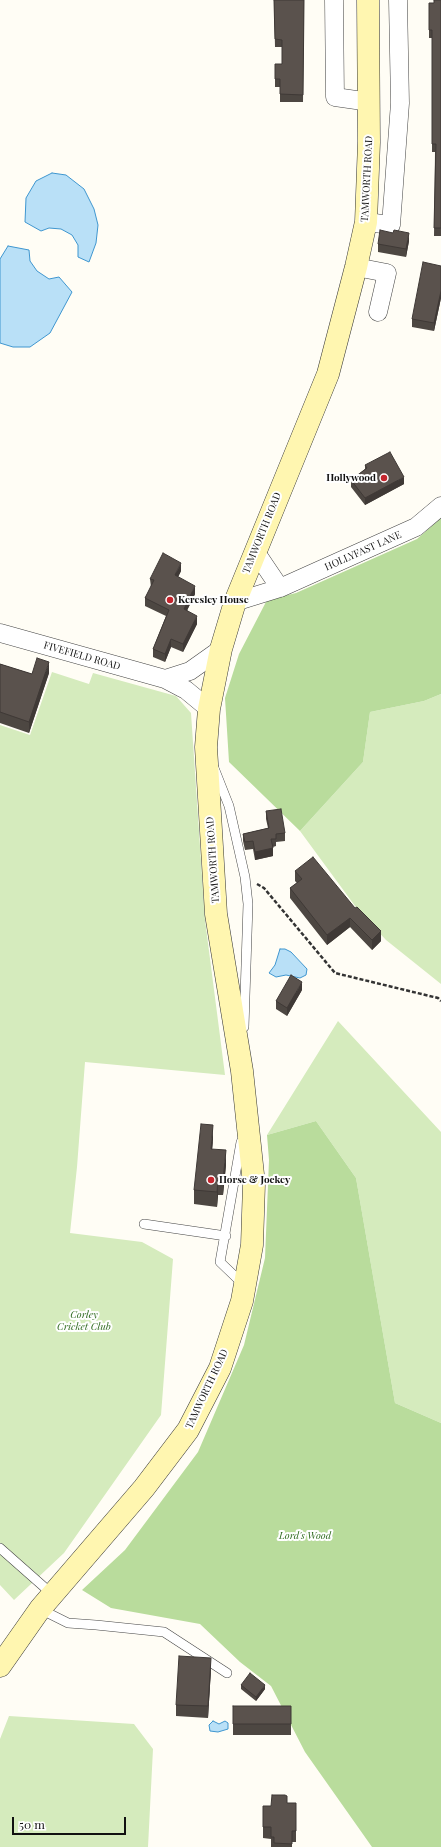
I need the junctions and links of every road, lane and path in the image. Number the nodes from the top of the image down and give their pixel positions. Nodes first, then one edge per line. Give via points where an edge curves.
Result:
1 (334, 0) edge
2 (368, 0) edge
3 (398, 0) edge
4 (370, 102) junction
5 (366, 222) junction
6 (356, 267) junction
7 (378, 312) dead end
8 (441, 506) edge
9 (255, 551) junction
10 (280, 588) junction
11 (235, 602) junction
12 (0, 633) edge
13 (220, 650) junction
14 (165, 679) junction
15 (209, 709) junction
16 (206, 747) junction
17 (244, 877) junction
18 (441, 1001) edge
19 (242, 1071) junction
20 (247, 1110) junction
21 (144, 1224) dead end
22 (226, 1236) junction
23 (245, 1286) junction
24 (0, 1548) edge
25 (46, 1601) junction
26 (0, 1666) edge
27 (227, 1673) dead end

1 - 4 street via 334,97
2 - 4 main road, TAMWORTH ROAD
3 - 5 street via 400,103 391,226
4 - 5 main road, TAMWORTH ROAD
5 - 6 main road, TAMWORTH ROAD
6 - 7 street via 388,266
6 - 9 main road, TAMWORTH ROAD via 328,374
8 - 10 street, HOLLYFAST LANE via 416,527
9 - 10 street
9 - 11 main road, TAMWORTH ROAD
10 - 11 street, HOLLYFAST LANE
11 - 13 main road, TAMWORTH ROAD
12 - 14 street, FIVEFIELD ROAD
13 - 14 street via 190,671
13 - 15 main road, TAMWORTH ROAD
14 - 15 street, FIVEFIELD ROAD via 186,690
15 - 16 main road, TAMWORTH ROAD
16 - 17 lane via 229,806
16 - 19 main road, TAMWORTH ROAD via 216,914
17 - 18 path via 264,888 335,973 438,998
17 - 19 lane via 248,904
19 - 20 main road, TAMWORTH ROAD
20 - 22 lane
20 - 23 main road, TAMWORTH ROAD via 254,1184 252,1245
21 - 22 lane
22 - 23 lane via 220,1262
23 - 25 main road, TAMWORTH ROAD via 220,1368 188,1430 144,1488
24 - 25 lane
25 - 26 main road, TAMWORTH ROAD
25 - 27 lane via 68,1623 164,1632

